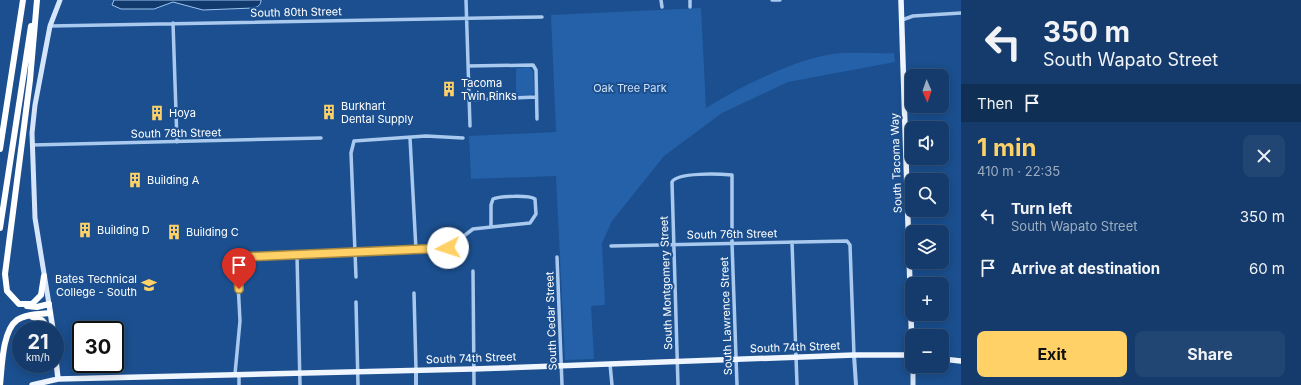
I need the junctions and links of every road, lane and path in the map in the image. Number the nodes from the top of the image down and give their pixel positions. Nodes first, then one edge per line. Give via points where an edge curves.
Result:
1 (22, 0) edge
2 (36, 0) edge
3 (60, 0) edge
4 (466, 0) edge
5 (661, 0) edge
6 (690, 0) edge
7 (772, 0) edge
8 (780, 0) edge
9 (902, 0) edge
10 (662, 7) dead end
11 (690, 7) dead end
12 (961, 13) edge
13 (542, 17) dead end
14 (467, 19) junction
15 (902, 20) junction
16 (172, 24) junction
17 (50, 26) junction
18 (468, 66) junction
19 (536, 97) junction
20 (469, 100) junction
21 (536, 118) dead end
22 (470, 126) dead end
23 (2, 132) junction
24 (321, 138) dead end
25 (410, 138) junction
26 (462, 138) dead end
27 (0, 142) edge
28 (177, 142) junction
29 (32, 145) junction
30 (0, 149) edge
31 (732, 175) joint
32 (491, 227) junction
33 (0, 228) edge
34 (792, 242) junction
35 (732, 243) junction
36 (674, 244) junction
37 (612, 246) dead end
38 (416, 250) junction
39 (355, 253) junction
40 (297, 255) junction
41 (557, 257) dead end
42 (472, 271) dead end
43 (44, 276) junction
44 (356, 276) dead end
45 (414, 293) dead end
46 (356, 302) dead end
47 (19, 304) junction
48 (49, 304) junction
49 (50, 313) junction
50 (26, 317) junction
51 (41, 321) edge
52 (50, 321) edge
53 (911, 329) edge
54 (854, 355) junction
55 (905, 355) edge
56 (795, 357) junction
57 (736, 359) junction
58 (949, 359) edge
59 (678, 361) junction
60 (961, 361) edge
61 (610, 364) junction
62 (561, 366) junction
63 (473, 369) junction
64 (416, 370) junction
65 (358, 371) junction
66 (300, 372) junction
67 (912, 373) edge
68 (237, 374) junction
69 (58, 382) edge
70 (0, 385) edge
71 (35, 385) edge
72 (239, 385) edge
73 (300, 385) edge
74 (358, 385) edge
75 (416, 385) edge
76 (474, 385) edge
77 (562, 385) edge
78 (612, 385) edge
79 (678, 385) edge
80 (737, 385) edge
81 (797, 385) edge
82 (856, 385) edge
83 (913, 385) edge

1 - 23 highway
2 - 33 highway
2 - 47 highway via 30,80 5,277 7,292
3 - 17 main road
4 - 14 street
5 - 10 street
6 - 11 street
7 - 8 street
9 - 15 main road, South Tacoma Way
12 - 15 street via 913,16
13 - 14 street, South 80th Street
14 - 16 street, South 80th Street
14 - 18 street
15 - 53 main road, South Tacoma Way
16 - 17 street, South 80th Street
16 - 28 street
17 - 29 main road via 35,105
18 - 19 street via 530,64 536,70
18 - 20 street
19 - 20 street
19 - 21 street
20 - 22 street
23 - 27 highway
23 - 30 highway
24 - 28 street, South 78th Street
25 - 26 street
25 - 38 street
25 - 39 street via 357,140 353,143
28 - 29 street, South 78th Street
29 - 43 main road via 35,218
31 - 35 street, South Lawrence Street
31 - 36 street, South Montgomery Street via 685,175 673,180
32 - 32 street via 493,200 499,197 532,197 536,200 536,214 530,223
32 - 38 street via 473,229 448,248
34 - 35 street, South 76th Street
34 - 54 street, South 76th Street via 841,240 847,241 850,245
34 - 56 street
35 - 36 street, South 76th Street
35 - 57 street, South Lawrence Street
36 - 37 street, South 76th Street
36 - 59 street, South Montgomery Street
38 - 39 street
39 - 40 street
39 - 44 street
40 - 66 street
40 - 68 street via 237,259 240,321
41 - 62 street, South Cedar Street
42 - 63 street
43 - 47 highway via 42,292 36,302
43 - 48 main road
45 - 64 street
46 - 65 street
47 - 48 highway via 35,307
48 - 49 main road
49 - 50 highway
49 - 52 main road
50 - 51 highway
50 - 70 highway via 15,321 9,330 5,342
54 - 55 main road, South 74th Street
54 - 56 main road, South 74th Street
54 - 82 street
56 - 57 main road, South 74th Street
56 - 81 street
57 - 59 main road, South 74th Street
57 - 80 street, South Lawrence Street
58 - 60 main road
59 - 61 main road, South 74th Street
59 - 79 street, South Montgomery Street
61 - 62 main road, South 74th Street
61 - 78 street
62 - 63 main road, South 74th Street
62 - 77 street, South Cedar Street
63 - 64 main road, South 74th Street
63 - 76 street
64 - 65 main road, South 74th Street
64 - 75 street
65 - 66 main road, South 74th Street
65 - 74 street
66 - 68 main road, South 74th Street
66 - 73 street
67 - 83 main road
68 - 69 main road, South 74th Street
68 - 72 street
69 - 71 main road, South 74th Street

